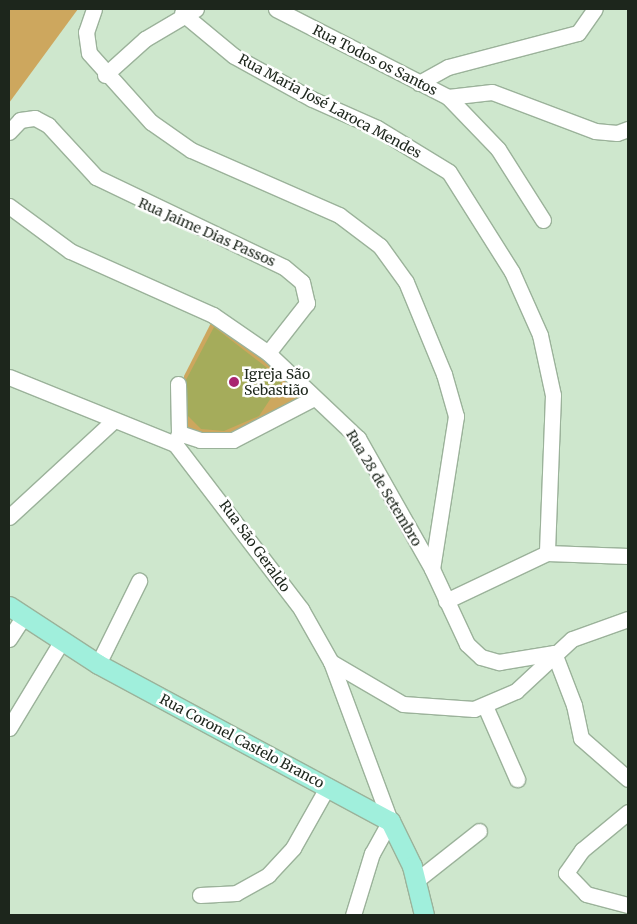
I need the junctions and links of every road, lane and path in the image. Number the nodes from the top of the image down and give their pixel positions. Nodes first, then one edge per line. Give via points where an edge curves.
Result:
1 (94, 9) edge
2 (276, 9) edge
3 (595, 9) edge
4 (189, 11) edge
5 (105, 75) junction
6 (419, 83) junction
7 (448, 97) junction
8 (623, 131) edge
9 (9, 132) edge
10 (9, 206) edge
11 (543, 220) dead end
12 (268, 353) junction
13 (9, 377) edge
14 (178, 384) dead end
15 (314, 398) junction
16 (113, 421) junction
17 (177, 438) junction
18 (9, 517) edge
19 (547, 553) junction
20 (628, 556) edge
21 (432, 569) junction
22 (139, 581) dead end
23 (446, 601) junction
24 (16, 611) edge
25 (628, 619) edge
26 (9, 639) edge
27 (61, 642) junction
28 (554, 653) junction
29 (330, 662) junction
30 (98, 664) junction
31 (485, 706) junction
32 (9, 728) edge
33 (518, 779) dead end
34 (628, 779) edge
35 (328, 786) junction
36 (628, 812) edge
37 (390, 821) junction
38 (479, 831) dead end
39 (417, 880) junction
40 (200, 895) dead end
41 (628, 905) edge
42 (422, 910) edge
43 (353, 915) edge

1 - 5 street via 86,32 89,53
2 - 6 street, Rua Todos os Santos
3 - 6 street via 578,33 448,67
4 - 5 street
4 - 19 street, Rua Maria José Laroca Mendes via 234,56 377,128 434,161 459,182 512,272 540,335 552,395
5 - 21 street via 151,122 191,150 339,215 364,231 406,282 444,374 456,416
6 - 7 street, Rua Todos os Santos
7 - 8 street, Rua Todos os Santos via 492,92 595,131
7 - 11 street, Rua Todos os Santos via 498,149
9 - 12 street, Rua Jaime Dias Passos via 20,120 35,118 48,125 96,177 284,267 302,282 305,307
10 - 12 street, Rua 28 de Setembro via 70,251 213,315
12 - 15 street, Rua 28 de Setembro
13 - 16 street
14 - 17 street
15 - 17 street via 224,442
15 - 21 street, Rua 28 de Setembro via 339,415 358,438
16 - 17 street
16 - 18 street
17 - 29 street, Rua São Geraldo via 302,609
19 - 20 street
19 - 23 street
21 - 23 street, Rua 28 de Setembro
22 - 30 street
23 - 28 street, Rua 28 de Setembro via 467,644 481,657 499,662
24 - 26 street
24 - 27 main road, Rua Coronel Castelo Branco
25 - 28 street via 598,627
27 - 30 main road, Rua Coronel Castelo Branco
27 - 32 street
28 - 31 street via 516,690
28 - 34 street via 574,705 581,738
29 - 31 street via 403,704 440,710
29 - 37 street, Rua São Geraldo
30 - 35 main road, Rua Coronel Castelo Branco
31 - 33 street
35 - 37 main road, Rua Coronel Castelo Branco
35 - 40 street via 293,848 268,875 236,893
36 - 41 street via 582,850 569,865 566,877 586,894
37 - 39 main road
37 - 43 street via 372,853
38 - 39 street
39 - 42 main road

